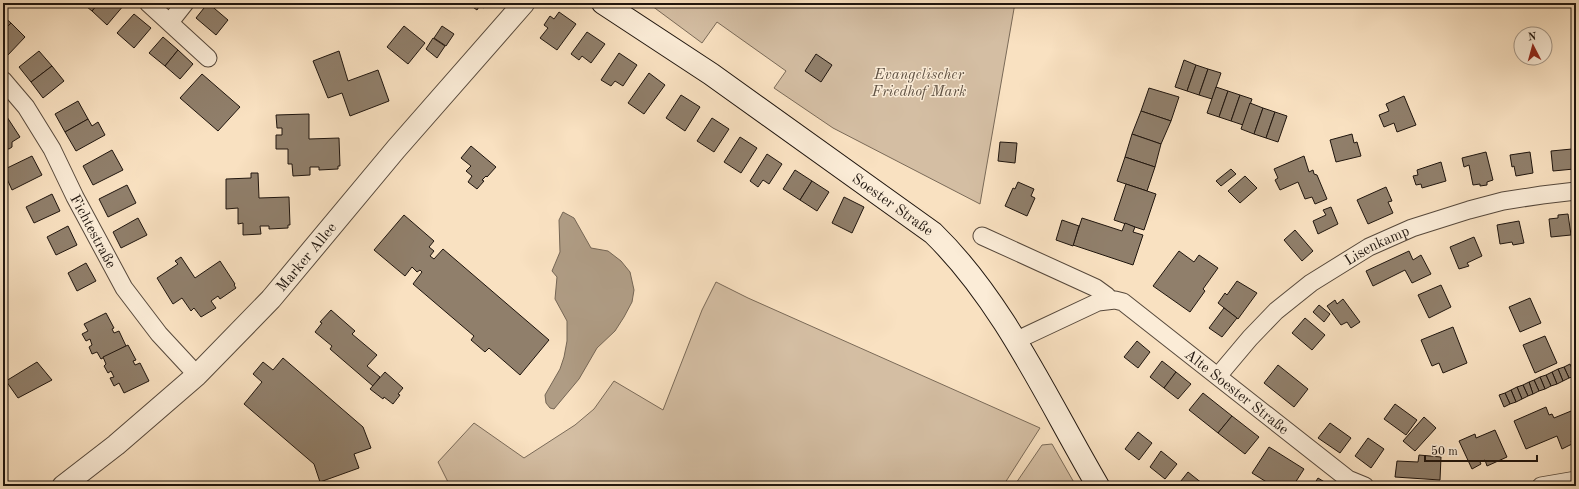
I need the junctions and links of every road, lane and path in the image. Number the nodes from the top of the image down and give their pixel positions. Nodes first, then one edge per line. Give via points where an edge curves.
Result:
1 (148, 3) edge
2 (185, 3) edge
3 (524, 3) edge
4 (603, 3) edge
5 (170, 22) junction
6 (208, 58) dead end
7 (3, 80) edge
8 (1576, 191) edge
9 (982, 236) dead end
10 (1108, 300) junction
11 (1015, 341) junction
12 (197, 375) junction
13 (1218, 376) junction
14 (1576, 480) edge
15 (63, 486) edge
16 (1098, 486) edge
17 (1362, 486) edge
18 (1541, 486) edge

1 - 5 street
2 - 5 street
3 - 12 street, Marker Allee via 396,149 271,299
4 - 11 main road, Soester Straße via 711,74 934,233 974,278
5 - 6 street
7 - 12 street, Fichtestraße via 26,107 52,149 124,288 159,334
8 - 13 street, Lisenkamp via 1503,201 1469,210 1412,228 1369,247 1311,283 1276,311
9 - 10 street, Alte Soester Straße via 1096,288 1107,296
10 - 11 street via 1098,302
10 - 13 street, Alte Soester Straße via 1123,302
11 - 16 main road, Soester Straße
12 - 15 street, Marker Allee via 116,445
13 - 17 street, Alte Soester Straße via 1348,479
14 - 18 street

